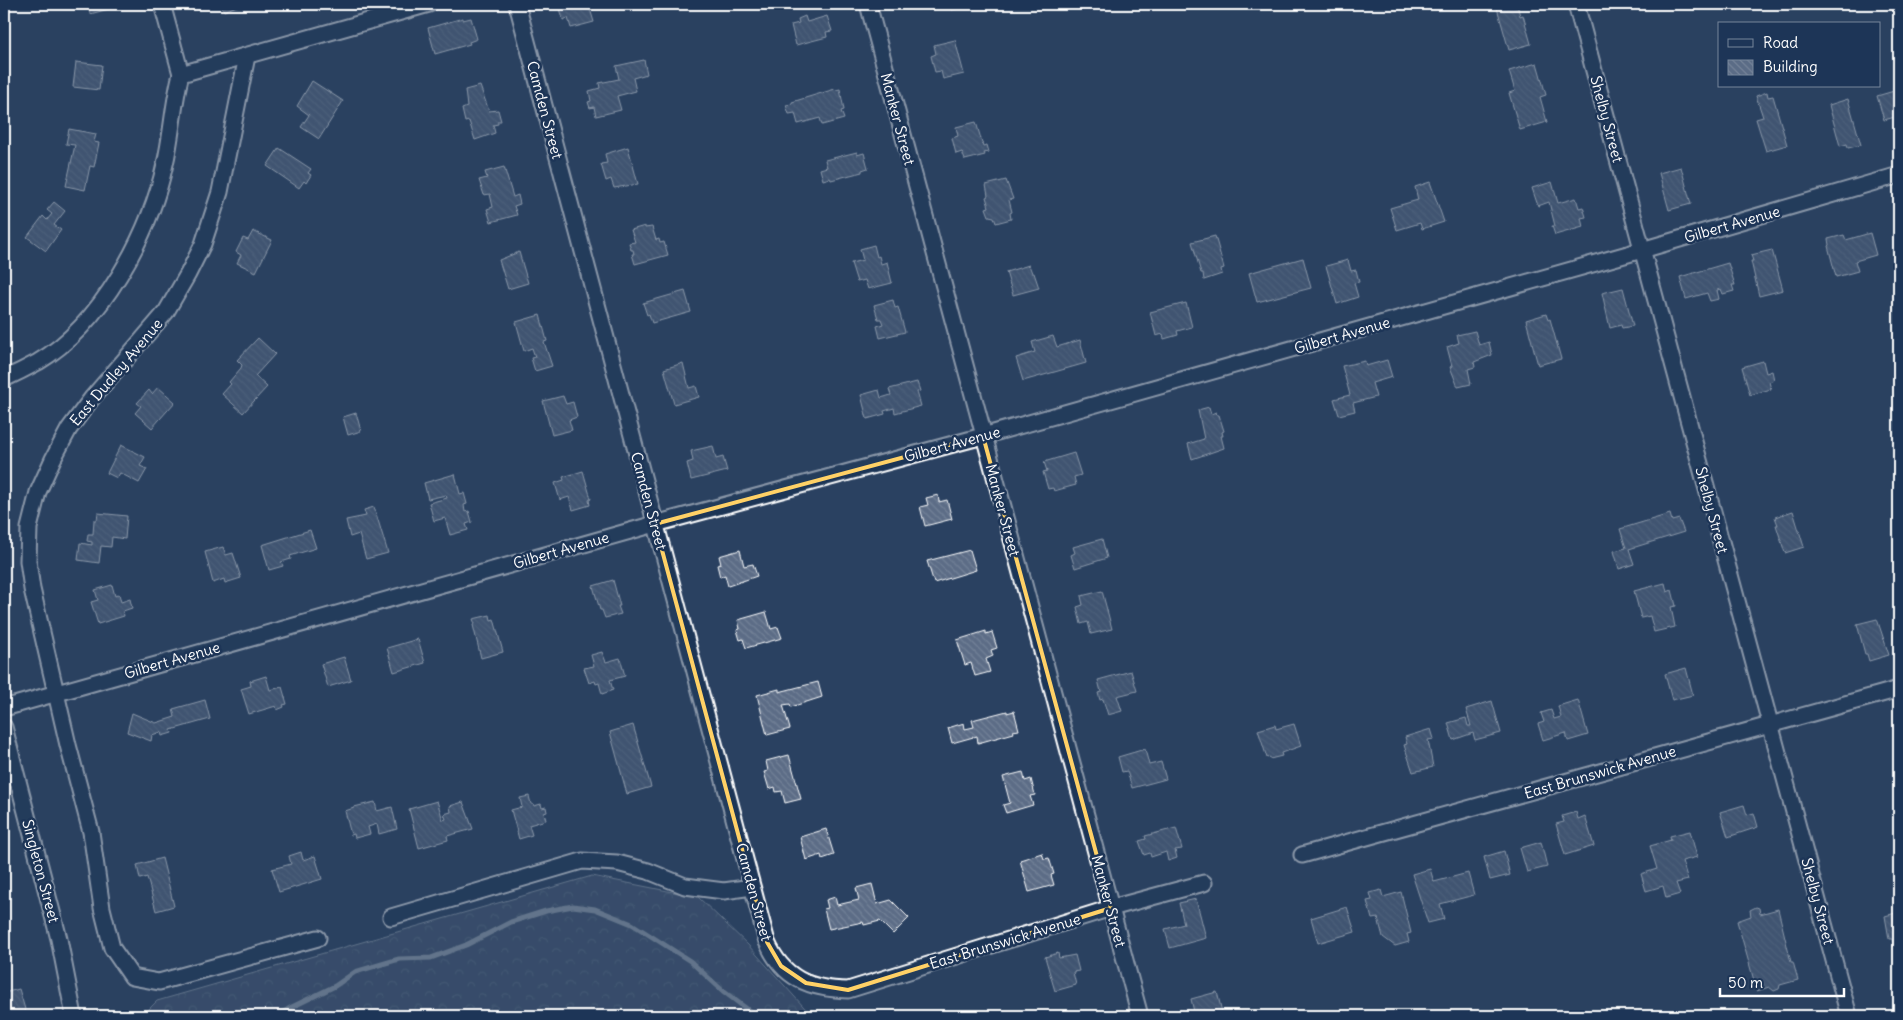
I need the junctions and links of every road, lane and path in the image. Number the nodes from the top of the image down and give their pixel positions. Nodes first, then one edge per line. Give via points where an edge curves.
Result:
1 (162, 4) edge
2 (429, 4) edge
3 (517, 4) edge
4 (868, 4) edge
5 (1576, 4) edge
6 (247, 56) junction
7 (181, 74) junction
8 (1899, 175) edge
9 (1642, 250) junction
10 (4, 379) edge
11 (983, 436) junction
12 (655, 524) junction
13 (1899, 689) edge
14 (57, 693) junction
15 (4, 708) edge
16 (1770, 724) junction
17 (4, 727) edge
18 (1302, 855) dead end
19 (1204, 883) dead end
20 (752, 887) junction
21 (1111, 908) junction
22 (391, 917) dead end
23 (318, 938) dead end
24 (806, 983) joint
25 (74, 1016) edge
26 (1140, 1016) edge
27 (1849, 1016) edge

1 - 7 street
2 - 6 street
3 - 12 street, Camden Street
4 - 11 street, Manker Street
5 - 9 street, Shelby Street
6 - 7 street
6 - 14 street, East Dudley Avenue via 220,192 192,268 166,312 69,429 38,492 29,528 28,561
7 - 10 street via 159,190 139,241 120,275 70,337 39,361
8 - 9 street, Gilbert Avenue
9 - 11 street, Gilbert Avenue
9 - 16 street, Shelby Street
11 - 12 street, Gilbert Avenue
11 - 21 street, Manker Street
12 - 14 street, Gilbert Avenue
12 - 20 street, Camden Street
13 - 16 street, East Brunswick Avenue
14 - 15 street, Gilbert Avenue
14 - 23 street, East Dudley Avenue via 91,832 102,908 112,948 132,977 158,982
16 - 18 street, East Brunswick Avenue
16 - 27 street, Shelby Street
17 - 25 street, Singleton Street via 59,939
19 - 21 street, East Brunswick Avenue
20 - 22 street via 724,891 685,886 617,863 582,861
20 - 24 street, Camden Street via 772,955 789,974
21 - 24 street, East Brunswick Avenue via 848,990
21 - 26 street, Manker Street

